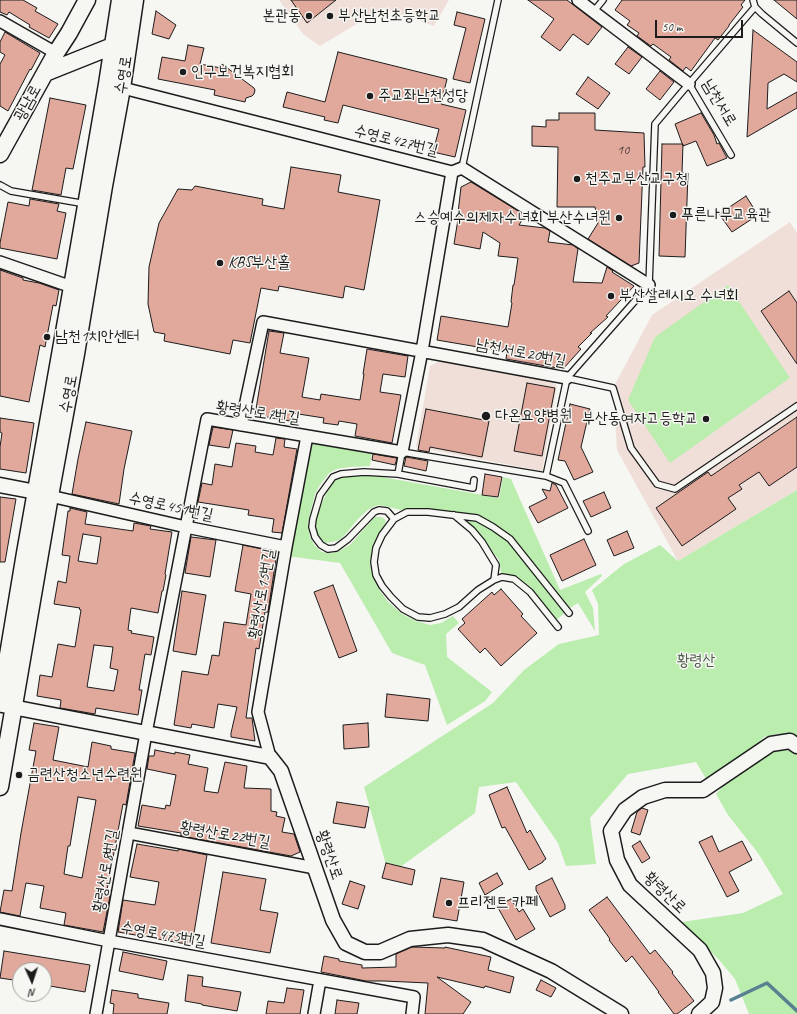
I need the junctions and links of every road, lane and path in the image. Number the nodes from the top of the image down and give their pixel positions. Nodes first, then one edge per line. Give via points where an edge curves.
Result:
1 (87, 0) edge
2 (120, 0) edge
3 (135, 0) edge
4 (498, 0) edge
5 (578, 0) edge
6 (603, 0) edge
7 (753, 0) edge
8 (755, 7) junction
9 (594, 11) junction
10 (0, 21) edge
11 (129, 39) junction
12 (797, 43) edge
13 (112, 46) junction
14 (56, 53) junction
15 (45, 73) junction
16 (689, 84) junction
17 (114, 86) junction
18 (0, 154) edge
19 (731, 155) dead end
20 (457, 170) junction
21 (0, 185) edge
22 (86, 204) junction
23 (0, 262) edge
24 (649, 285) junction
25 (72, 287) junction
26 (422, 350) junction
27 (568, 378) junction
28 (797, 406) edge
29 (241, 425) junction
30 (307, 436) junction
31 (402, 452) junction
32 (398, 474) junction
33 (546, 476) junction
34 (474, 480) dead end
35 (0, 485) edge
36 (43, 494) junction
37 (454, 515) junction
38 (394, 519) junction
39 (186, 527) junction
40 (588, 531) dead end
41 (286, 547) junction
42 (494, 580) junction
43 (569, 613) dead end
44 (558, 627) dead end
45 (5, 705) edge
46 (146, 733) junction
47 (797, 746) edge
48 (270, 757) junction
49 (0, 787) edge
50 (129, 833) junction
51 (315, 868) junction
52 (0, 919) edge
53 (110, 941) junction
54 (320, 980) junction
55 (96, 1014) edge
56 (314, 1014) edge
57 (412, 1014) edge
58 (621, 1014) edge
59 (699, 1014) edge

1 - 14 main road, 광남로
2 - 13 main road, 수영로
3 - 11 main road, 수영로
4 - 20 lane
5 - 9 street, 남천서로
6 - 9 lane
7 - 8 lane
8 - 12 lane
8 - 16 lane
9 - 16 street, 남천서로
10 - 14 street
11 - 13 main road, 광남로
11 - 17 main road, 수영로
13 - 15 main road, 광남로
13 - 17 main road, 수영로
14 - 15 main road, 광남로
15 - 18 main road, 광남로
16 - 19 lane, 남천서로
16 - 24 lane via 655,124
17 - 20 street, 수영로427번길
17 - 22 main road, 수영로
17 - 36 main road, 수영로 via 104,186 76,354
20 - 24 street, 수영로427번길
20 - 26 street
21 - 22 lane via 11,191
22 - 25 main road, 수영로
23 - 25 street
24 - 27 lane
25 - 36 main road, 수영로
26 - 27 street, 남천서로20번길
26 - 29 street, 남천서로20번길 via 263,322
26 - 31 street
27 - 28 lane, 남천서로20번길 via 613,388 631,448 657,484 675,489
27 - 33 lane
29 - 30 street, 황령산로7번길
29 - 39 street, 황령산로7번길 via 207,419
30 - 31 street, 황령산로7번길
30 - 41 street, 황령산로15번길
31 - 32 lane
31 - 33 lane, 황령산로7번길
32 - 34 lane via 473,488
32 - 38 lane via 364,472 334,477 320,495 312,527 315,537 328,549 336,548 348,539 374,512 387,511
33 - 40 lane, 황령산로7번길 via 564,483
35 - 36 street
36 - 39 street, 수영로451번길
36 - 45 main road, 수영로
37 - 38 lane via 407,512
37 - 42 lane via 472,530 496,564
37 - 43 lane via 477,518 510,539
38 - 42 lane via 382,535 376,548 374,562 376,575 382,586 403,609 418,617 430,618 445,614 459,607
39 - 41 street, 수영로451번길
39 - 46 street, 황령산로7번길
41 - 48 street, 황령산로15번길 via 258,712
42 - 44 lane via 502,577 514,579 530,592
45 - 46 street
45 - 49 main road, 수영로
46 - 48 street
46 - 50 street, 황령산로8번길
47 - 59 street, 황령산로 via 790,741 771,744 703,790 665,790 643,797 626,810 611,831 617,860 630,885 700,950 713,973 715,988 712,1002
48 - 51 street, 황령산로 via 281,771
50 - 51 street, 황령산로22번길
50 - 53 street, 황령산로8번길
51 - 58 street, 황령산로 via 333,920 346,943 365,952 380,952 410,939 448,935 483,940 551,971
52 - 53 street, 수영로475번길
53 - 54 street, 수영로475번길
53 - 55 street, 황령산로8번길
54 - 56 street
54 - 57 street, 수영로475번길 via 414,997

